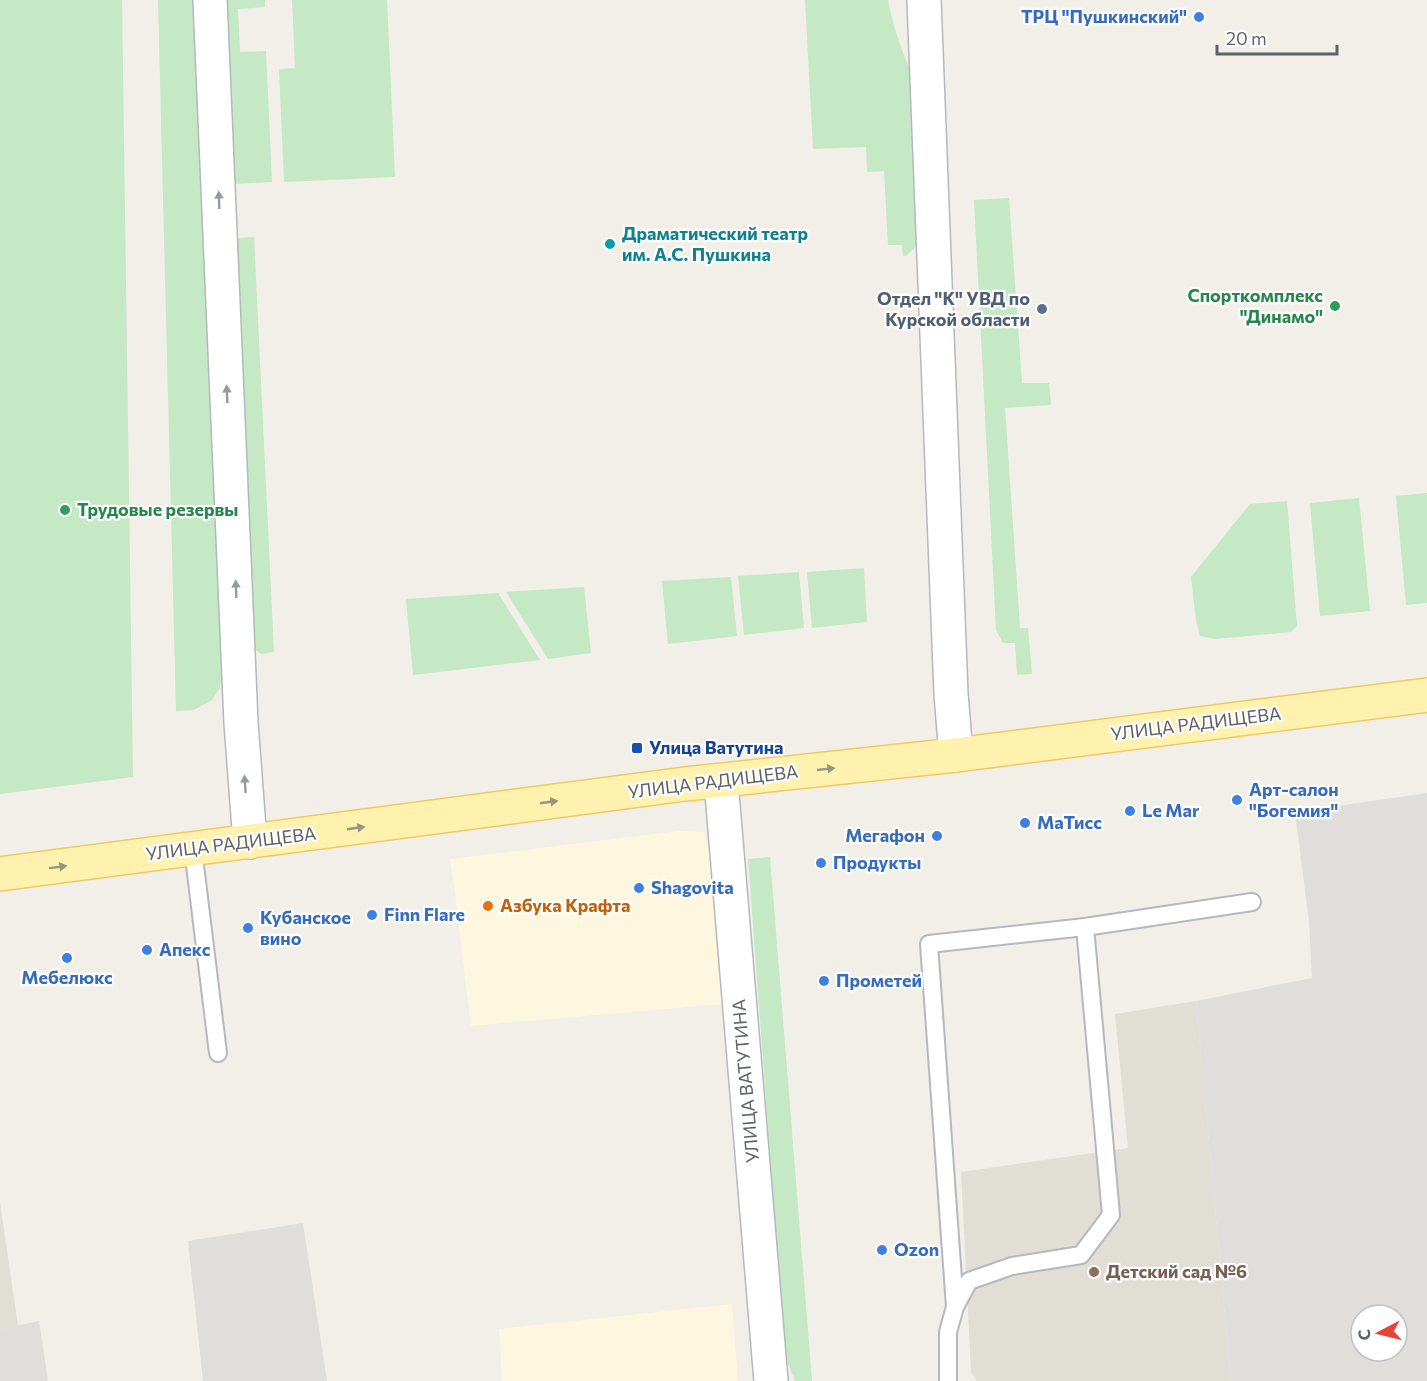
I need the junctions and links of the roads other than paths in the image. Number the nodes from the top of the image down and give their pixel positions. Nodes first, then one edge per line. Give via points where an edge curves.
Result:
1 (210, 0) edge
2 (924, 0) edge
3 (1427, 695) edge
4 (956, 755) junction
5 (721, 781) junction
6 (250, 842) junction
7 (193, 849) junction
8 (0, 874) edge
9 (1252, 902) dead end
10 (1084, 927) junction
11 (218, 1053) dead end
12 (955, 1307) junction
13 (771, 1381) edge
14 (948, 1381) edge

6 -> 1 street via 241,723
2 - 4 street
3 - 4 main road, УЛИЦА РАДИЩЕВА
5 -> 4 main road, УЛИЦА РАДИЩЕВА
6 -> 5 main road, УЛИЦА РАДИЩЕВА
5 - 13 street, УЛИЦА ВАТУТИНА
6 - 7 main road, УЛИЦА РАДИЩЕВА
8 -> 7 main road, УЛИЦА РАДИЩЕВА
7 - 11 lane
9 - 10 lane
10 - 12 lane via 1111,1215 1081,1255 1012,1266 969,1281
10 - 12 lane via 928,944
12 - 14 lane via 948,1332

